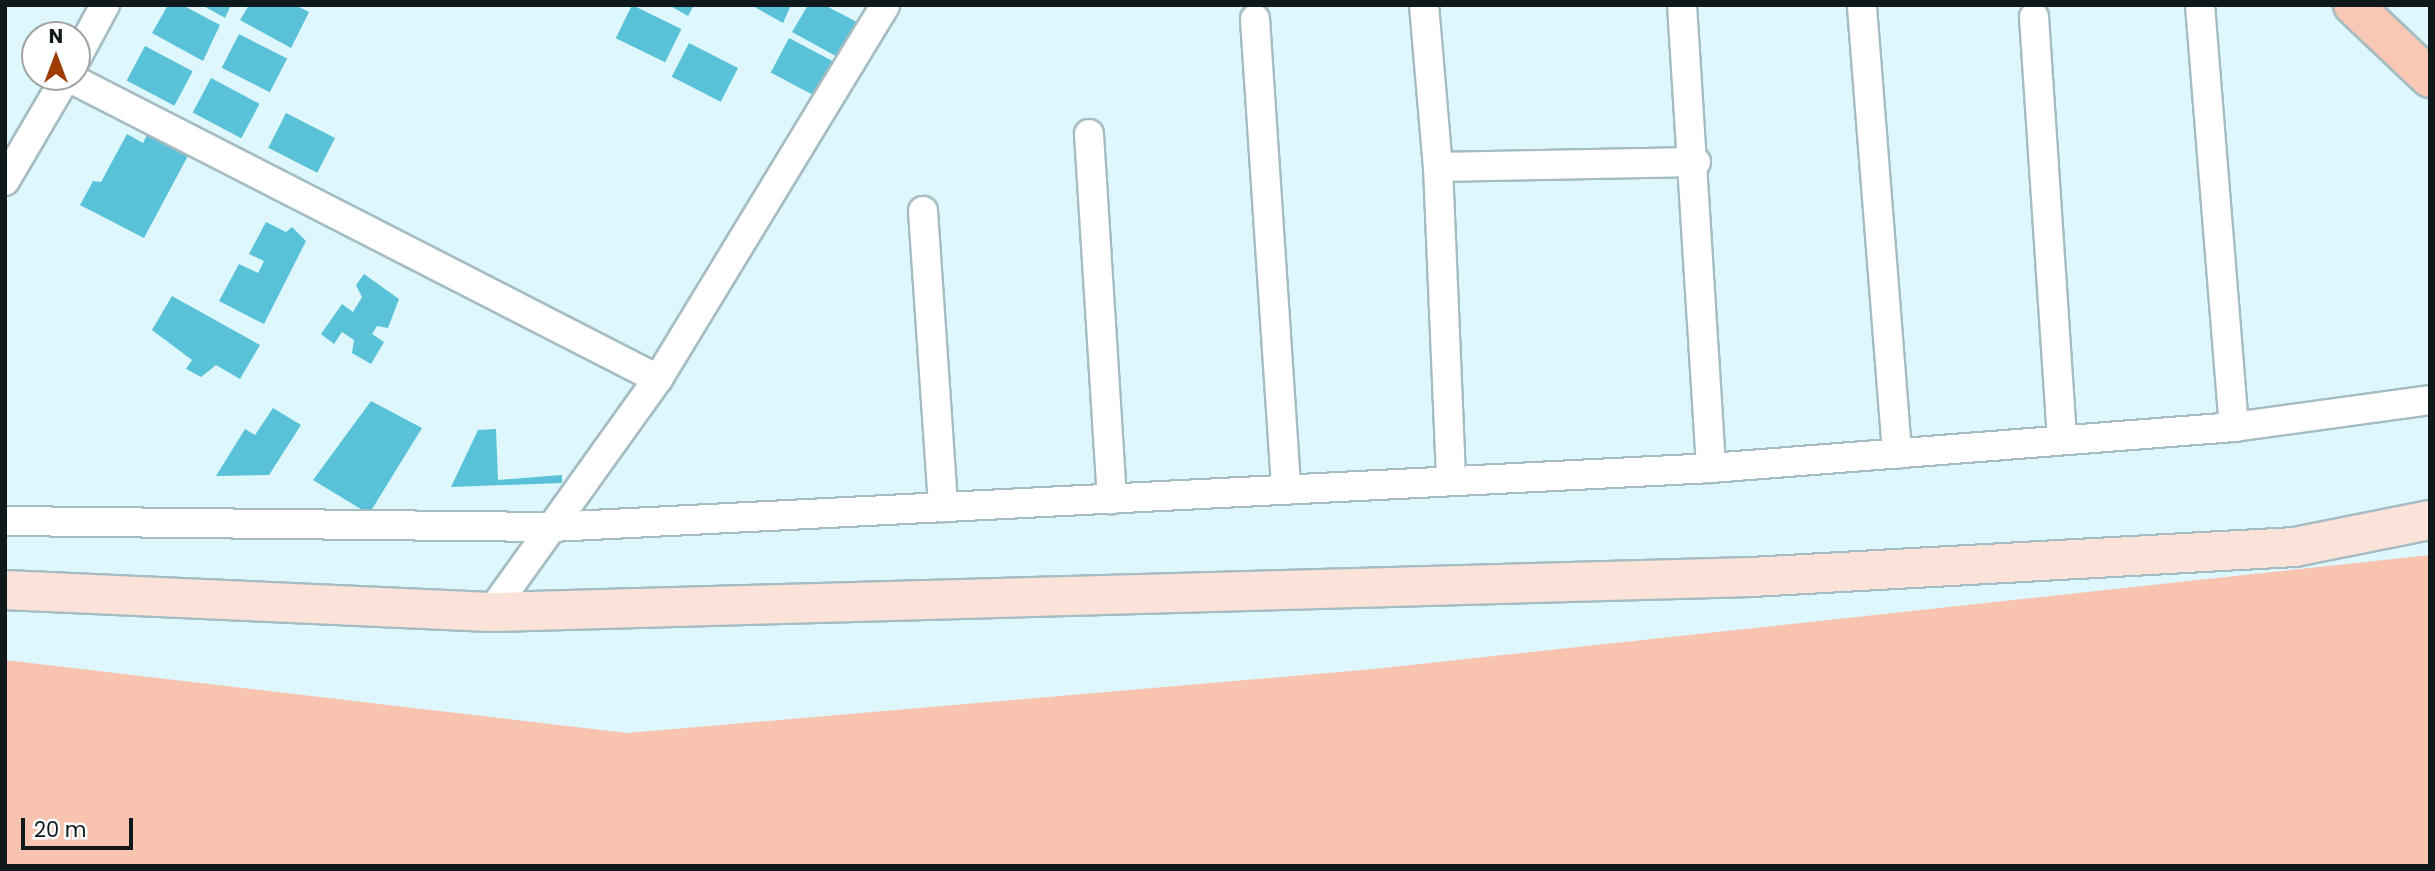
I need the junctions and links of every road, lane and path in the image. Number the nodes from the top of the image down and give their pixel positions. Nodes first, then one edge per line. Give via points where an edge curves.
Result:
1 (105, 5) edge
2 (885, 5) edge
3 (1424, 5) edge
4 (1682, 5) edge
5 (2200, 5) edge
6 (2353, 5) edge
7 (1862, 6) edge
8 (2035, 17) dead end
9 (1255, 19) dead end
10 (91, 31) edge
11 (2430, 78) edge
12 (91, 89) edge
13 (59, 91) edge
14 (1089, 134) dead end
15 (1696, 162) junction
16 (1438, 167) junction
17 (5, 181) edge
18 (923, 211) dead end
19 (658, 379) junction
20 (2430, 400) edge
21 (2234, 427) junction
22 (2062, 440) junction
23 (1897, 454) junction
24 (1712, 468) junction
25 (1451, 481) junction
26 (1286, 490) junction
27 (1112, 499) junction
28 (943, 507) junction
29 (2430, 520) edge
30 (5, 521) edge
31 (552, 527) junction
32 (5, 590) edge
33 (491, 612) junction

1 - 10 street
2 - 19 street
3 - 16 street
4 - 15 street
5 - 21 street
6 - 11 main road
7 - 23 street
8 - 22 street
9 - 26 street
12 - 19 street
13 - 17 street
14 - 27 street
15 - 16 street
15 - 24 street
16 - 25 street
18 - 28 street
19 - 31 street
20 - 21 street
21 - 22 street
22 - 23 street
23 - 24 street
24 - 25 street
25 - 26 street
26 - 27 street
27 - 28 street
28 - 31 street
29 - 33 main road via 2295,547 1751,577
30 - 31 street
31 - 33 street
32 - 33 main road

